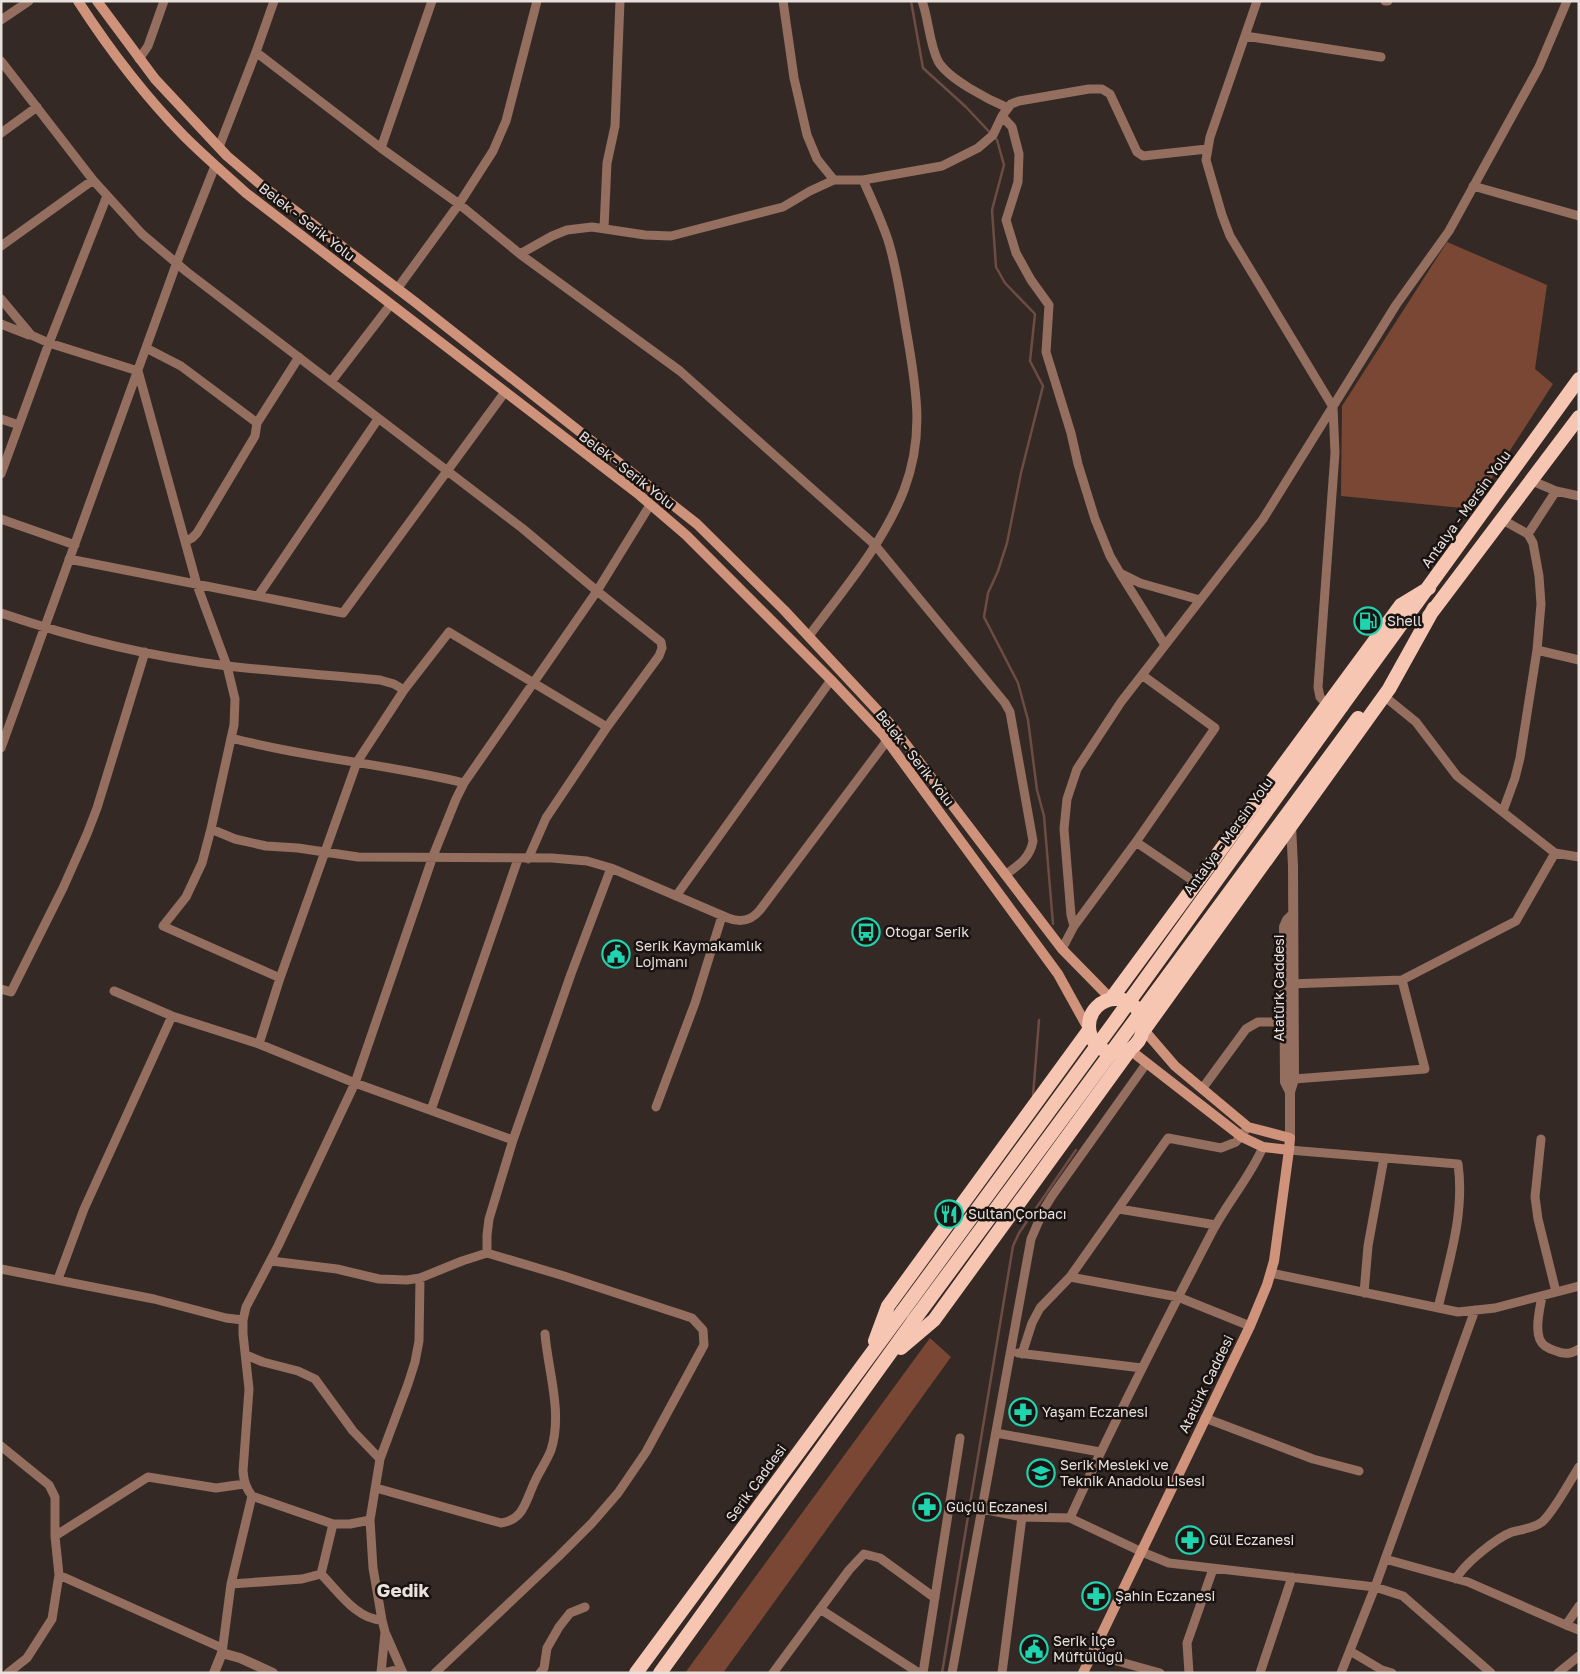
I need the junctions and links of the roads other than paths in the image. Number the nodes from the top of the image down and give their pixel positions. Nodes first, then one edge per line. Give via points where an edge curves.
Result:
1 (29, 1) edge
2 (78, 1) edge
3 (97, 1) edge
4 (164, 1) edge
5 (274, 1) edge
6 (432, 1) edge
7 (537, 1) edge
8 (620, 1) edge
9 (783, 1) edge
10 (922, 1) edge
11 (1257, 1) edge
12 (1567, 1) edge
13 (1, 20) edge
14 (1245, 36) junction
15 (256, 52) junction
16 (1381, 57) dead end
17 (139, 59) junction
18 (1, 62) edge
19 (37, 107) junction
20 (1008, 108) junction
21 (1002, 116) junction
22 (1, 133) edge
23 (219, 147) junction
24 (381, 148) junction
25 (1207, 149) junction
26 (215, 166) junction
27 (93, 180) junction
28 (834, 180) junction
29 (863, 180) junction
30 (1473, 186) junction
31 (107, 196) junction
32 (459, 204) junction
33 (1579, 216) edge
34 (604, 228) junction
35 (1, 246) edge
36 (520, 254) junction
37 (176, 262) junction
38 (398, 289) junction
39 (1, 299) edge
40 (391, 304) junction
41 (1, 324) edge
42 (31, 335) junction
43 (50, 344) junction
44 (146, 348) junction
45 (299, 357) junction
46 (138, 371) junction
47 (1579, 379) edge
48 (331, 382) junction
49 (505, 392) junction
50 (1332, 407) junction
51 (1579, 417) edge
52 (1, 419) edge
53 (378, 420) junction
54 (257, 423) junction
55 (19, 425) junction
56 (447, 472) junction
57 (1, 474) edge
58 (1530, 480) junction
59 (1556, 491) junction
60 (1579, 496) edge
61 (650, 505) junction
62 (1, 519) edge
63 (1501, 519) junction
64 (1528, 534) junction
65 (186, 541) junction
66 (875, 545) junction
67 (75, 546) junction
68 (70, 560) junction
69 (1120, 573) junction
70 (197, 585) junction
71 (1428, 588) junction
72 (597, 591) junction
73 (258, 596) junction
74 (1200, 600) junction
75 (1434, 608) junction
76 (1, 613) edge
77 (44, 628) junction
78 (809, 636) junction
79 (1165, 645) junction
80 (1537, 650) junction
81 (145, 652) junction
82 (1579, 660) edge
83 (227, 666) junction
84 (1142, 675) junction
85 (830, 680) junction
86 (533, 683) junction
87 (404, 690) junction
88 (1384, 696) junction
89 (1327, 705) junction
90 (607, 727) junction
91 (895, 730) junction
92 (231, 738) junction
93 (887, 741) junction
94 (1, 748) edge
95 (357, 762) junction
96 (464, 783) junction
97 (1503, 811) junction
98 (1291, 826) junction
99 (211, 829) junction
100 (1136, 842) junction
101 (324, 852) junction
102 (1555, 853) junction
103 (433, 856) junction
104 (1579, 857) edge
105 (518, 859) junction
106 (528, 859) junction
107 (611, 868) junction
108 (1005, 875) junction
109 (1195, 882) junction
110 (676, 896) junction
111 (722, 916) junction
112 (1074, 926) junction
113 (1062, 949) junction
114 (280, 978) junction
115 (1402, 980) junction
116 (1288, 984) junction
117 (1, 989) edge
118 (114, 991) dead end
119 (1111, 999) junction
120 (172, 1016) junction
121 (1284, 1022) junction
122 (1089, 1030) junction
123 (1144, 1030) junction
124 (259, 1044) junction
125 (1130, 1050) junction
126 (1146, 1064) junction
127 (1294, 1079) junction
128 (355, 1083) junction
129 (1202, 1089) junction
130 (1290, 1092) junction
131 (656, 1108) dead end
132 (431, 1110) junction
133 (1248, 1127) junction
134 (1242, 1137) junction
135 (1290, 1138) junction
136 (1541, 1139) dead end
137 (513, 1140) junction
138 (1263, 1147) junction
139 (1289, 1150) junction
140 (1384, 1158) junction
141 (1119, 1209) junction
142 (1216, 1225) junction
143 (487, 1253) junction
144 (271, 1261) junction
145 (1, 1268) edge
146 (1271, 1273) junction
147 (1070, 1277) junction
148 (420, 1278) junction
149 (58, 1279) junction
150 (1579, 1286) edge
151 (1364, 1292) junction
152 (1556, 1292) junction
153 (1178, 1296) junction
154 (1542, 1296) junction
155 (1438, 1308) junction
156 (1475, 1310) junction
157 (902, 1312) joint
158 (243, 1320) junction
159 (1250, 1326) junction
160 (544, 1334) dead end
161 (1579, 1349) edge
162 (1011, 1352) junction
163 (1022, 1354) junction
164 (246, 1355) junction
165 (869, 1357) junction
166 (882, 1365) junction
167 (1142, 1368) junction
168 (1205, 1418) junction
169 (996, 1433) junction
170 (960, 1438) dead end
171 (1, 1446) edge
172 (1100, 1452) junction
173 (380, 1459) junction
174 (1579, 1467) edge
175 (1359, 1471) dead end
176 (244, 1484) junction
177 (376, 1488) junction
178 (252, 1496) junction
179 (982, 1509) junction
180 (1022, 1517) junction
181 (1070, 1518) junction
182 (370, 1520) junction
183 (333, 1524) junction
184 (55, 1536) junction
185 (1142, 1552) junction
186 (1385, 1559) junction
187 (1213, 1569) junction
188 (321, 1574) junction
189 (59, 1575) junction
190 (1292, 1577) junction
191 (1456, 1579) junction
192 (231, 1584) junction
193 (1375, 1587) junction
194 (935, 1598) junction
195 (1579, 1606) edge
196 (584, 1607) dead end
197 (820, 1609) junction
198 (382, 1620) junction
199 (1566, 1625) junction
200 (1579, 1630) edge
201 (385, 1632) junction
202 (222, 1651) junction
203 (1350, 1651) junction
204 (1092, 1654) junction
205 (1579, 1656) edge
206 (545, 1671) edge
207 (1378, 1671) edge
208 (8, 1673) edge
209 (214, 1673) edge
210 (272, 1673) edge
211 (381, 1673) edge
212 (385, 1673) edge
213 (401, 1673) edge
214 (435, 1673) edge
215 (636, 1673) edge
216 (660, 1673) edge
217 (773, 1673) edge
218 (921, 1673) edge
219 (952, 1673) edge
220 (1002, 1673) edge
221 (1083, 1673) edge
222 (1160, 1673) edge
223 (1189, 1673) edge
224 (1260, 1673) edge
225 (1341, 1673) edge
226 (1392, 1673) edge
227 (1491, 1673) edge
228 (1558, 1673) edge

1 - 13 street
2 - 26 main road, Belek - Serik Yolu via 138,84
3 - 17 main road, Belek - Serik Yolu
4 - 17 street via 148,46
5 - 15 street
6 - 24 street
7 - 32 street via 500,135 484,167
8 - 34 street via 616,126 607,162
9 - 28 street via 794,78 807,135 817,159
10 - 20 street via 939,63 986,99
11 - 14 street
12 - 30 street via 1539,67
14 - 16 street
14 - 25 street
15 - 23 street
15 - 24 street
17 - 23 main road, Belek - Serik Yolu
18 - 19 street
19 - 22 street
19 - 27 street
20 - 21 street
20 - 25 street via 1019,100 1102,89 1110,94 1137,152 1143,156
21 - 29 street via 993,135 978,148 942,166
21 - 69 street via 1012,127 1019,154 1018,182 1006,220 1016,254 1049,305 1046,352 1095,519
23 - 38 main road, Belek - Serik Yolu via 260,184
24 - 32 street
25 - 50 street via 1206,160 1230,236
26 - 37 street
26 - 40 main road, Belek - Serik Yolu
27 - 31 street
27 - 35 street
28 - 29 street
28 - 34 street via 783,206 686,233 660,236
29 - 66 street via 888,241 898,281 917,393 918,423 904,489
30 - 33 street
30 - 50 street via 1448,231 1396,305
31 - 37 street via 142,234
31 - 43 street
32 - 36 street
32 - 38 street
34 - 36 street via 567,230
36 - 66 street via 680,371
37 - 44 street
37 - 45 street
38 - 78 main road, Belek - Serik Yolu via 697,524
39 - 42 street
40 - 48 street
40 - 49 main road, Belek - Serik Yolu
41 - 42 street
42 - 43 street
43 - 46 street
43 - 55 street
44 - 46 street
44 - 54 street via 180,366
45 - 48 street
45 - 54 street
46 - 65 street
46 - 67 street
47 - 71 highway, Antalya - Mersin Yolu
48 - 53 street
49 - 56 street
49 - 61 main road, Belek - Serik Yolu
50 - 74 street via 1263,519
50 - 89 street via 1335,453 1318,687 1320,697
51 - 58 highway
52 - 55 street
53 - 56 street
53 - 73 street
54 - 65 street via 255,436 197,533
55 - 57 street
56 - 72 street via 522,528
56 - 73 street via 343,613
58 - 59 street
58 - 63 highway
59 - 60 street
59 - 64 street
61 - 72 street
61 - 85 main road, Belek - Serik Yolu via 686,535
62 - 67 street
63 - 64 street
63 - 75 highway
64 - 80 street via 1533,543 1539,576 1541,604
65 - 70 street
66 - 78 street
66 - 108 street via 1010,712 1033,841 1026,859
67 - 68 street
68 - 70 street
68 - 77 street
69 - 74 street via 1140,583
69 - 79 street
70 - 73 street
70 - 83 street
71 - 89 highway via 1401,605
71 - 157 highway, Antalya - Mersin Yolu, bridge
72 - 86 street
72 - 90 street via 661,642 662,648
74 - 79 street
75 - 88 highway
75 - 166 highway, bridge via 1358,718
76 - 77 street
77 - 81 street
77 - 94 street
78 - 91 main road, Belek - Serik Yolu
79 - 84 street
80 - 82 street
80 - 97 street via 1520,758
81 - 83 street
81 - 117 street via 87,834 11,992
83 - 87 street via 380,680
83 - 92 street via 235,699
84 - 100 street via 1215,728
84 - 112 street via 1086,754 1067,799 1064,828
85 - 93 main road, Belek - Serik Yolu
85 - 110 street
86 - 87 street via 449,632
86 - 90 street
86 - 96 street
87 - 95 street
88 - 97 street via 1416,722 1457,776
88 - 98 highway
89 - 109 highway
90 - 106 street via 546,818
91 - 93 street
91 - 108 main road, Belek - Serik Yolu
92 - 95 street
92 - 99 street
93 - 111 street via 756,915 741,921
93 - 122 main road, Belek - Serik Yolu via 1058,974
95 - 96 street
95 - 101 street
96 - 103 street
97 - 102 street
98 - 116 street, Atatürk Caddesi via 1292,915
98 - 123 highway
99 - 101 street via 250,843
99 - 114 street via 192,887 163,926
100 - 109 street
100 - 112 street
101 - 103 street via 358,857
101 - 114 street
102 - 104 street
102 - 115 street via 1516,921
103 - 105 street
103 - 128 street
105 - 106 street
105 - 132 street
106 - 107 street via 587,861
107 - 110 street
107 - 137 street
108 - 113 main road, Belek - Serik Yolu
109 - 119 highway
110 - 111 street
111 - 131 street via 696,1002
112 - 113 street
113 - 119 main road, Belek - Serik Yolu
114 - 124 street
115 - 116 street
115 - 127 street via 1424,1069
116 - 121 street
116 - 127 street, Atatürk Caddesi
118 - 120 street
119 - 122 highway via 1096,1007
119 - 123 highway via 1128,1001 1135,1006
120 - 124 street
120 - 149 street via 84,1209
121 - 129 street via 1258,1022 1246,1029
121 - 130 street via 1284,1082
122 - 125 highway via 1094,1042 1104,1051 1117,1054
122 - 165 highway via 888,1306
123 - 125 highway
123 - 129 main road via 1175,1066
124 - 128 street
125 - 126 main road
125 - 166 highway via 934,1320
126 - 134 main road
126 - 162 street via 1044,1209 1031,1239
127 - 130 street, Atatürk Caddesi
128 - 132 street
128 - 144 street
129 - 133 main road
130 - 135 street, Atatürk Caddesi
132 - 137 street
133 - 134 street
133 - 135 main road
134 - 138 main road
134 - 141 street via 1221,1148 1168,1138
135 - 139 main road, Atatürk Caddesi
136 - 152 street via 1535,1197
137 - 143 street via 489,1219
138 - 139 main road
138 - 142 street
139 - 140 street
139 - 146 main road, Atatürk Caddesi
140 - 151 street via 1368,1246
140 - 155 street via 1458,1164 1458,1224
141 - 142 street
141 - 147 street
142 - 153 street
143 - 148 street
143 - 214 street via 692,1318 703,1330 704,1345 646,1452 618,1493 559,1556
144 - 148 street via 337,1269 386,1280
144 - 158 street via 246,1307
145 - 149 street
146 - 151 street
146 - 159 main road, Atatürk Caddesi
147 - 153 street
147 - 163 street via 1040,1308
148 - 173 street via 419,1341 415,1362
149 - 158 street
150 - 152 street
151 - 155 street
152 - 154 street
153 - 159 street
153 - 167 street
154 - 156 street
154 - 161 street via 1538,1330 1542,1343 1564,1353
155 - 156 street via 1458,1312
156 - 186 street
157 - 165 highway, Serik Caddesi
158 - 164 street
159 - 168 main road, Atatürk Caddesi
160 - 177 street via 554,1402 554,1438 519,1516 501,1523
162 - 163 street
162 - 169 street
163 - 167 street
164 - 173 street via 315,1379 353,1430
164 - 176 street via 249,1389
165 - 215 highway, Serik Caddesi
166 - 216 highway
167 - 172 street
168 - 175 street via 1313,1459
168 - 185 main road, Atatürk Caddesi
169 - 172 street
169 - 179 street
170 - 194 street
171 - 184 street via 53,1491
172 - 181 street
173 - 177 street
174 - 191 street via 1542,1522 1501,1538 1462,1570
176 - 178 street
176 - 184 street via 216,1488 148,1477
177 - 182 street
178 - 183 street
178 - 192 street
179 - 180 street
179 - 219 street
180 - 181 street
180 - 220 street
181 - 185 street
182 - 183 street
182 - 198 street via 373,1568
183 - 188 street
184 - 189 street
185 - 187 street via 1169,1563
185 - 204 main road, Atatürk Caddesi
186 - 191 street
186 - 193 street
187 - 190 street
187 - 223 street via 1187,1643
188 - 192 street via 302,1579
188 - 198 street via 360,1614
189 - 202 street
189 - 208 street via 52,1619 27,1658
190 - 193 street
190 - 224 street
191 - 199 street
192 - 202 street
193 - 203 street
193 - 227 street via 1404,1596
194 - 197 street via 880,1558 864,1554
194 - 218 street
195 - 199 street
196 - 206 street via 570,1613 547,1648
197 - 217 street
197 - 218 street
198 - 201 street
199 - 200 street
201 - 211 street
201 - 213 street
202 - 209 street
202 - 210 street
203 - 207 street
203 - 225 street
204 - 221 main road, Atatürk Caddesi
204 - 222 street
205 - 228 street
207 - 226 street
212 - 213 street

